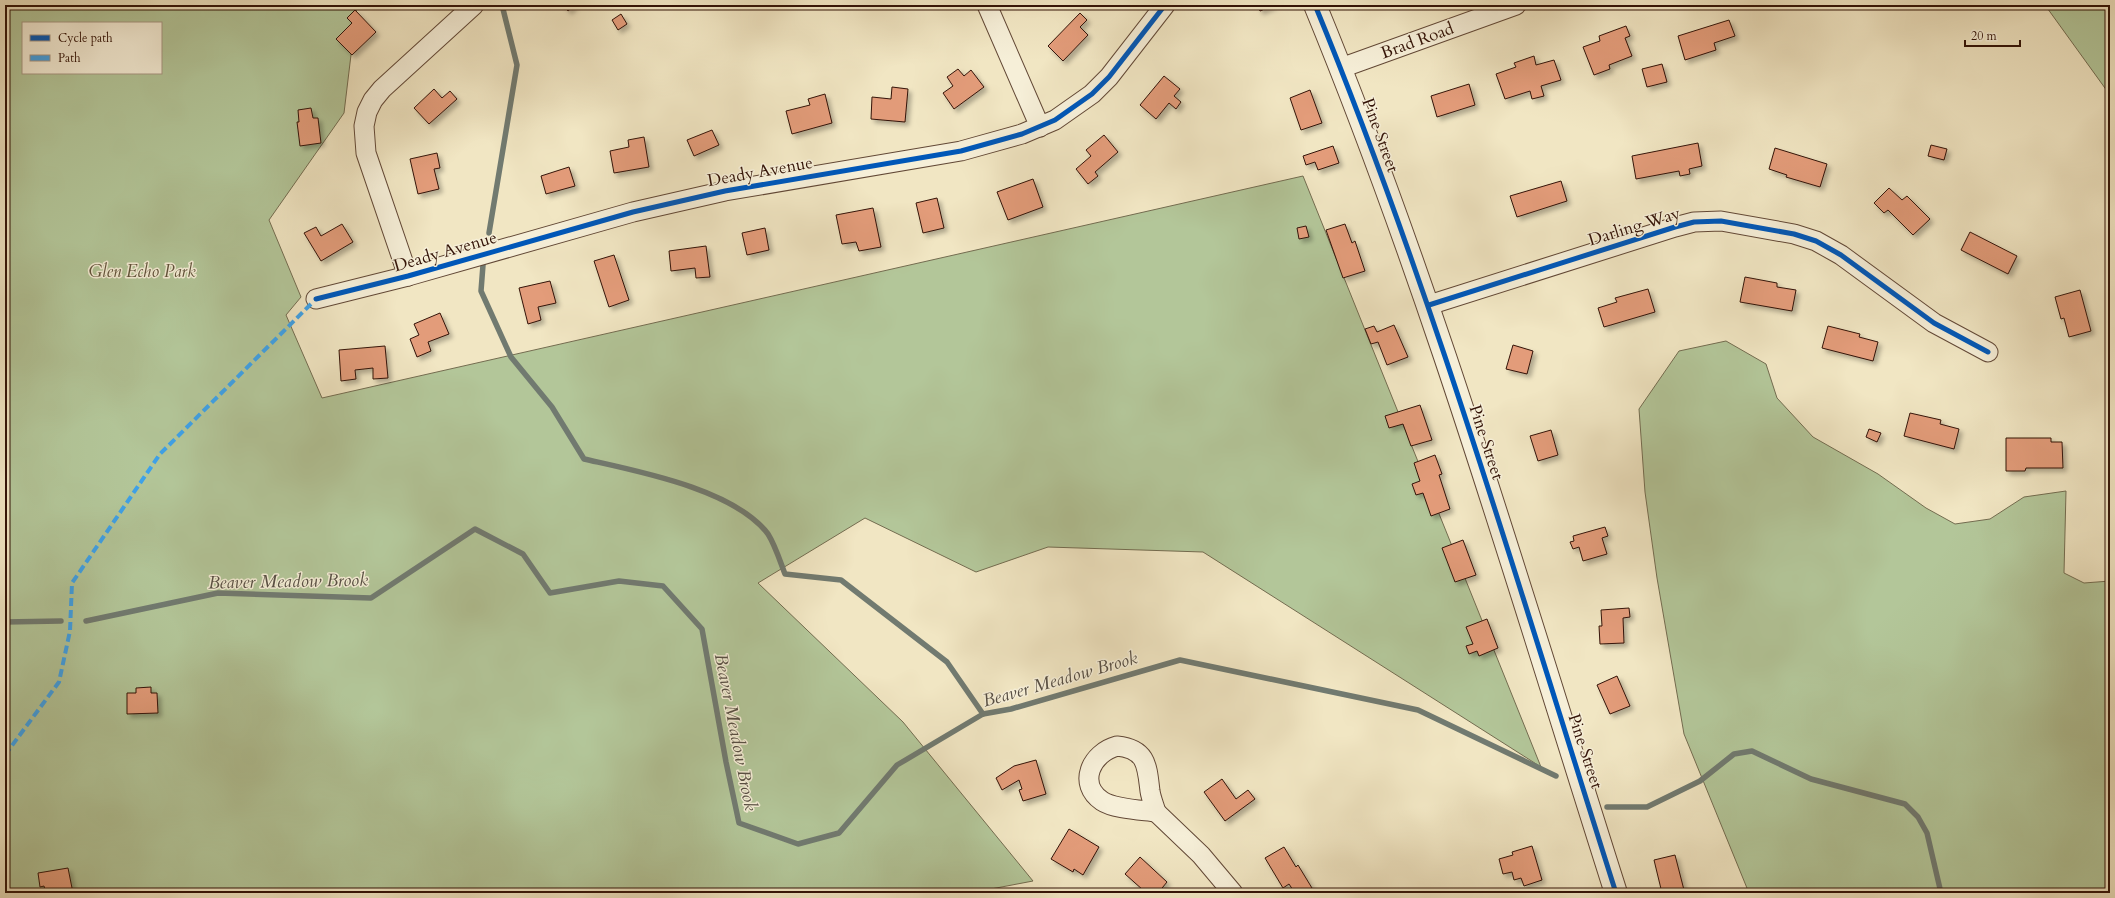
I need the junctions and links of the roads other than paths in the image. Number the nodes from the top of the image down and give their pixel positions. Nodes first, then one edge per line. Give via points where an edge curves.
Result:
1 (474, 5) edge
2 (987, 5) edge
3 (1165, 5) edge
4 (1315, 5) edge
5 (1516, 5) edge
6 (1341, 68) junction
7 (1040, 127) junction
8 (408, 276) junction
9 (316, 299) dead end
10 (1429, 305) junction
11 (1988, 352) dead end
12 (1156, 812) dead end
13 (1233, 893) edge
14 (1616, 893) edge

1 - 8 street via 382,89 367,112 364,126 366,153
2 - 7 street
3 - 7 street, Deady Avenue via 1103,83 1072,109
4 - 6 street, Pine Street
5 - 6 street, Brad Road
6 - 10 street, Pine Street
7 - 8 street, Deady Avenue via 975,148 725,191 633,212
8 - 9 street, Deady Avenue
10 - 11 street, Darling Way via 1675,227 1694,222 1721,221 1794,234 1829,247 1934,323
10 - 14 street, Pine Street
12 - 13 street via 1202,855

